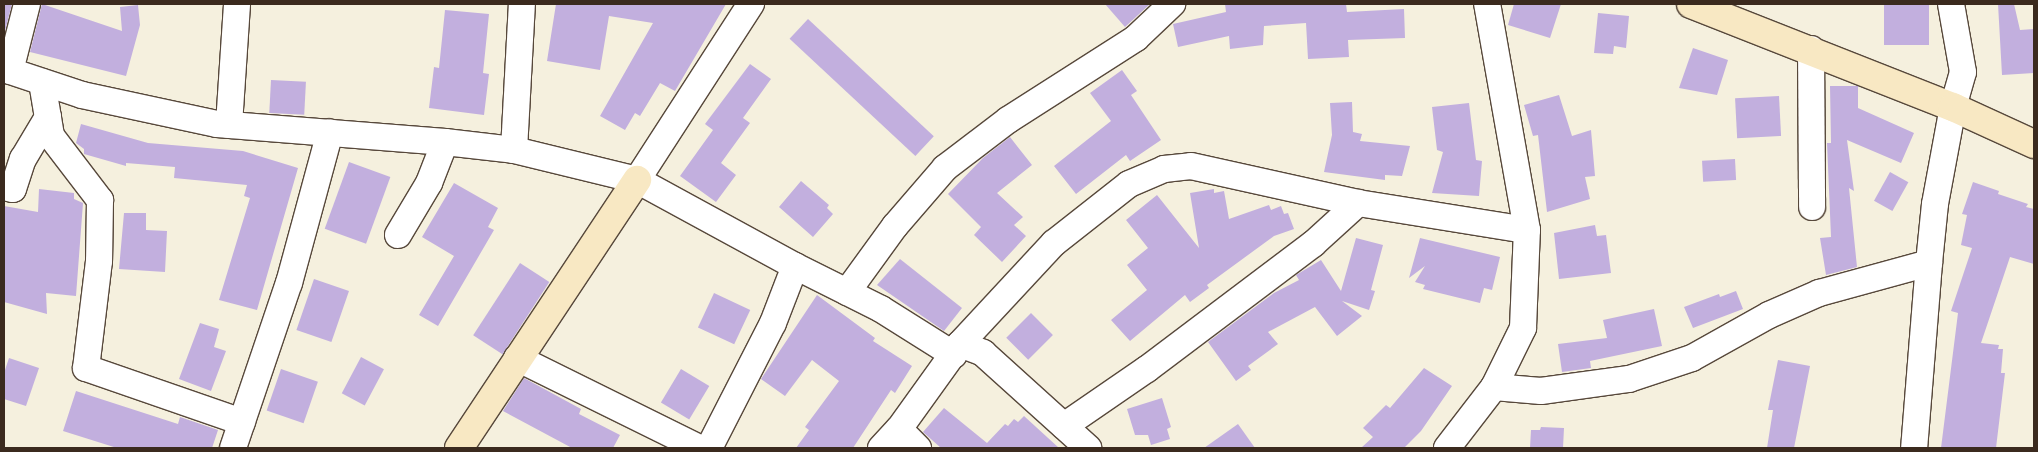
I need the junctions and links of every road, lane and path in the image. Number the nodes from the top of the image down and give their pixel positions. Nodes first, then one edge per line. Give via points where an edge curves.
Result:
1 (27, 4) edge
2 (237, 4) edge
3 (522, 4) edge
4 (751, 4) edge
5 (1172, 4) edge
6 (1487, 4) edge
7 (1691, 4) edge
8 (1951, 4) edge
9 (1811, 49) junction
10 (7, 70) edge
11 (42, 82) junction
12 (1953, 107) junction
13 (48, 117) junction
14 (229, 125) junction
15 (330, 132) junction
16 (445, 142) junction
17 (2034, 144) edge
18 (514, 150) junction
19 (637, 180) junction
20 (4, 187) edge
21 (1358, 203) junction
22 (1812, 207) dead end
23 (1527, 230) junction
24 (398, 235) dead end
25 (1929, 263) junction
26 (795, 266) junction
27 (847, 292) junction
28 (957, 349) junction
29 (517, 358) junction
30 (1494, 388) junction
31 (242, 422) junction
32 (1064, 426) junction
33 (899, 429) junction
34 (233, 448) edge
35 (460, 448) edge
36 (699, 448) edge
37 (709, 448) edge
38 (881, 448) edge
39 (918, 448) edge
40 (1088, 448) edge
41 (1446, 448) edge
42 (1914, 448) edge

1 - 10 street
2 - 14 street
3 - 18 street
4 - 19 street
5 - 27 street via 1136,38 1008,120 945,168 895,226
6 - 23 street
7 - 9 street
8 - 12 street via 1963,72
9 - 12 street
9 - 22 street
10 - 11 street
11 - 13 street
11 - 14 street via 82,95
12 - 17 street
12 - 25 street via 1935,204
13 - 20 street via 23,159 13,189
13 - 31 street via 51,136 100,200 99,261 86,368
14 - 15 street
15 - 16 street
15 - 31 street via 289,283
16 - 18 street
16 - 24 street via 429,183
18 - 19 street
19 - 26 street
19 - 29 street
21 - 23 street
21 - 28 street via 1191,166 1164,169 1129,184 1054,243
21 - 32 street via 1313,244 1147,369
23 - 30 street via 1523,328
25 - 30 street via 1819,293 1769,315 1692,358 1629,379 1541,391
25 - 42 street
26 - 27 street
26 - 37 street via 773,323
27 - 28 street
28 - 32 street via 983,354
28 - 33 street
29 - 35 street
29 - 36 street
30 - 41 street
31 - 34 street
32 - 40 street
33 - 38 street
33 - 39 street

